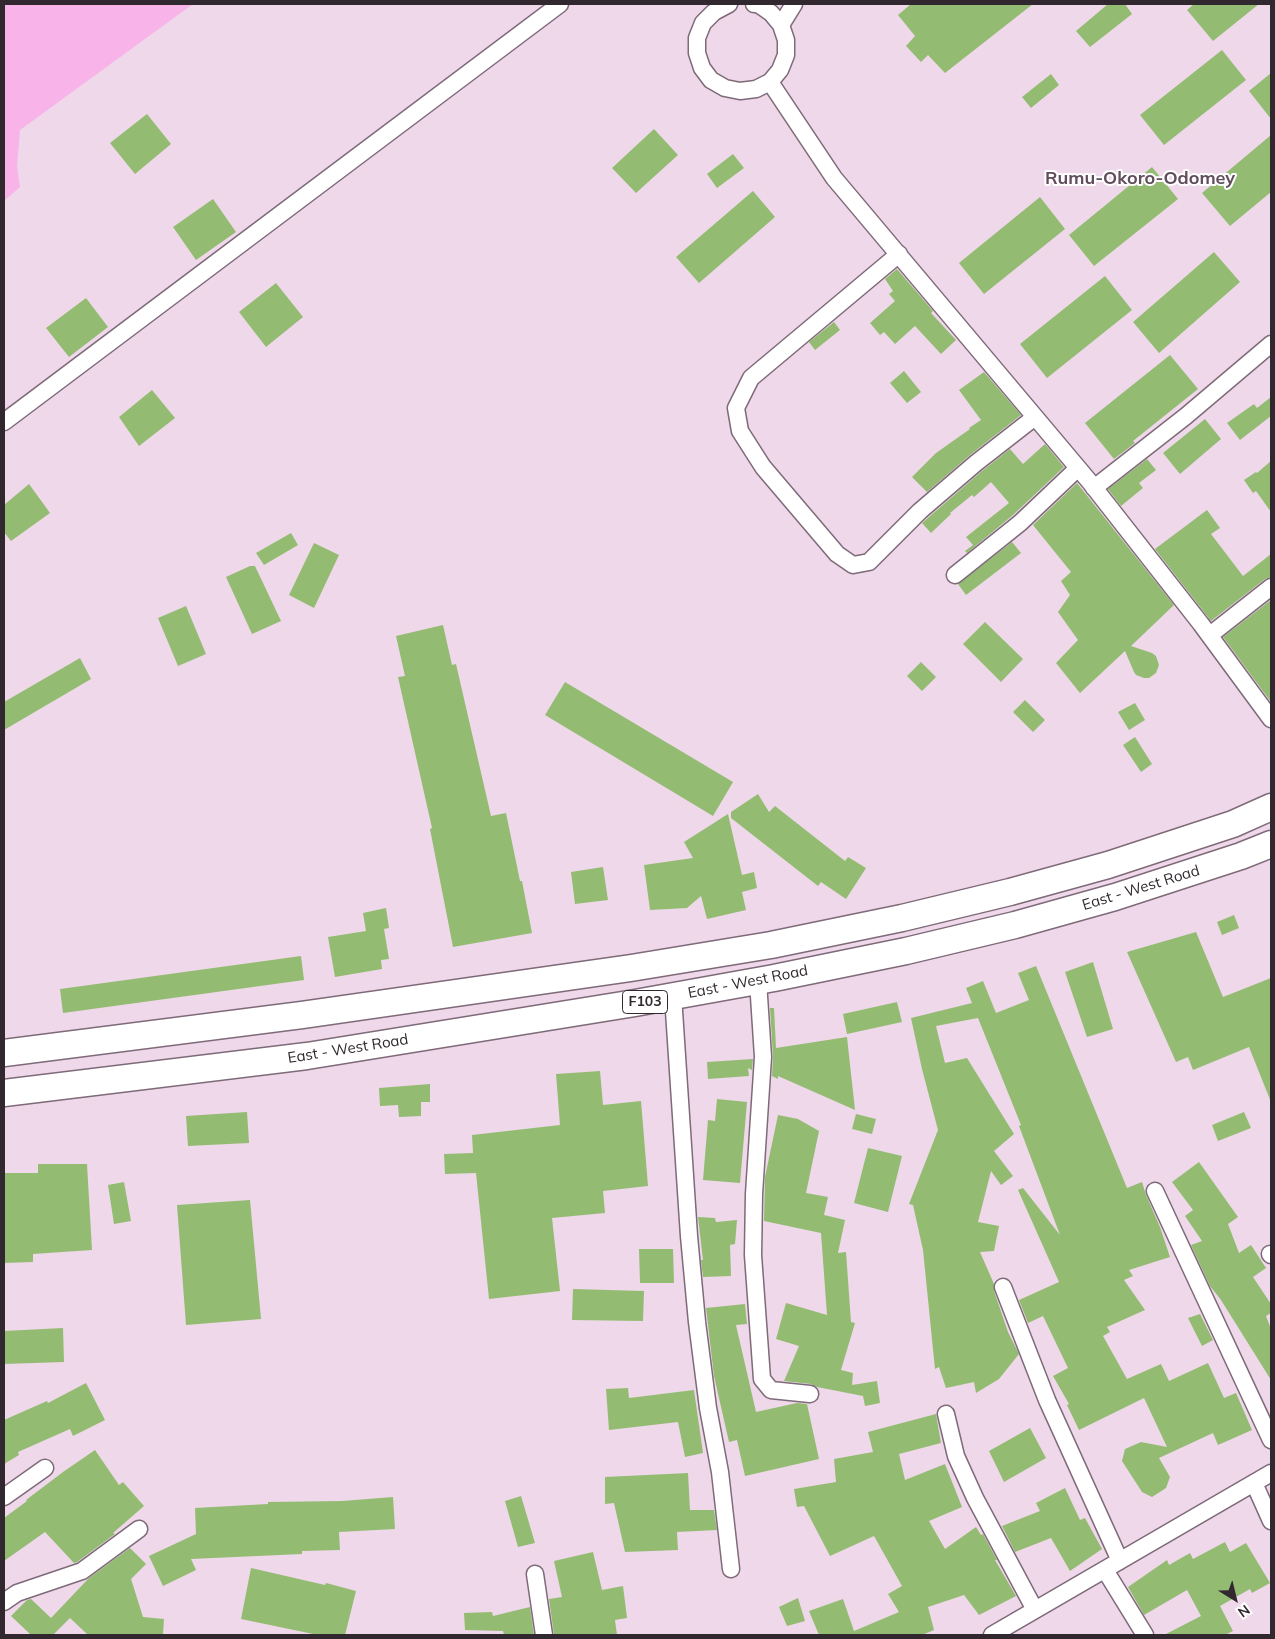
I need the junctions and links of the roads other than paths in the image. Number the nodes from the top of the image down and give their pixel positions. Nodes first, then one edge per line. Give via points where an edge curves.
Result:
1 (560, 4) edge
2 (729, 4) edge
3 (756, 4) edge
4 (794, 4) edge
5 (711, 8) edge
6 (781, 25) junction
7 (770, 82) junction
8 (899, 254) junction
9 (1268, 353) edge
10 (1035, 417) junction
11 (4, 422) edge
12 (1078, 468) junction
13 (1094, 488) junction
14 (955, 575) dead end
15 (1271, 587) edge
16 (1210, 635) junction
17 (1269, 709) edge
18 (1271, 807) edge
19 (1271, 844) edge
20 (758, 981) junction
21 (673, 996) junction
22 (4, 1053) edge
23 (4, 1093) edge
24 (1155, 1192) dead end
25 (1003, 1287) dead end
26 (810, 1394) dead end
27 (946, 1414) dead end
28 (1271, 1440) edge
29 (45, 1468) dead end
30 (1271, 1473) edge
31 (1254, 1483) junction
32 (4, 1497) edge
33 (1271, 1521) edge
34 (139, 1529) dead end
35 (1120, 1561) junction
36 (731, 1569) dead end
37 (1105, 1570) junction
38 (535, 1574) dead end
39 (4, 1602) edge
40 (1035, 1610) junction
41 (544, 1635) edge
42 (992, 1635) edge
43 (1144, 1635) edge

1 - 11 street
2 - 5 street
3 - 6 street via 771,13
4 - 6 street
5 - 7 street via 697,38 702,68 725,88 740,91 756,89
6 - 7 street via 786,55
7 - 8 street via 834,178
8 - 10 street
8 - 10 street via 751,378 736,408 740,432 763,467 838,554 853,565 869,562 920,511
9 - 13 street
10 - 12 street
12 - 13 street
12 - 14 street via 1020,523
13 - 16 street
15 - 16 street
16 - 17 street
18 - 22 main road, F103 via 1233,824 1108,865 902,918 771,945 302,1015
19 - 20 main road, East - West Road / F103 via 1115,897 1015,925
20 - 21 main road, East - West Road / F103
20 - 26 street via 763,1057 753,1255 762,1379 771,1390
21 - 23 main road, East - West Road / F103 via 307,1056
21 - 36 street via 697,1322
24 - 28 street
25 - 35 street via 1047,1400
27 - 40 street via 956,1456 975,1498
29 - 32 street
30 - 31 street
31 - 33 street
31 - 35 street
34 - 39 street via 82,1571 17,1593
35 - 37 street
37 - 40 street
37 - 43 street
38 - 41 street
40 - 42 street

